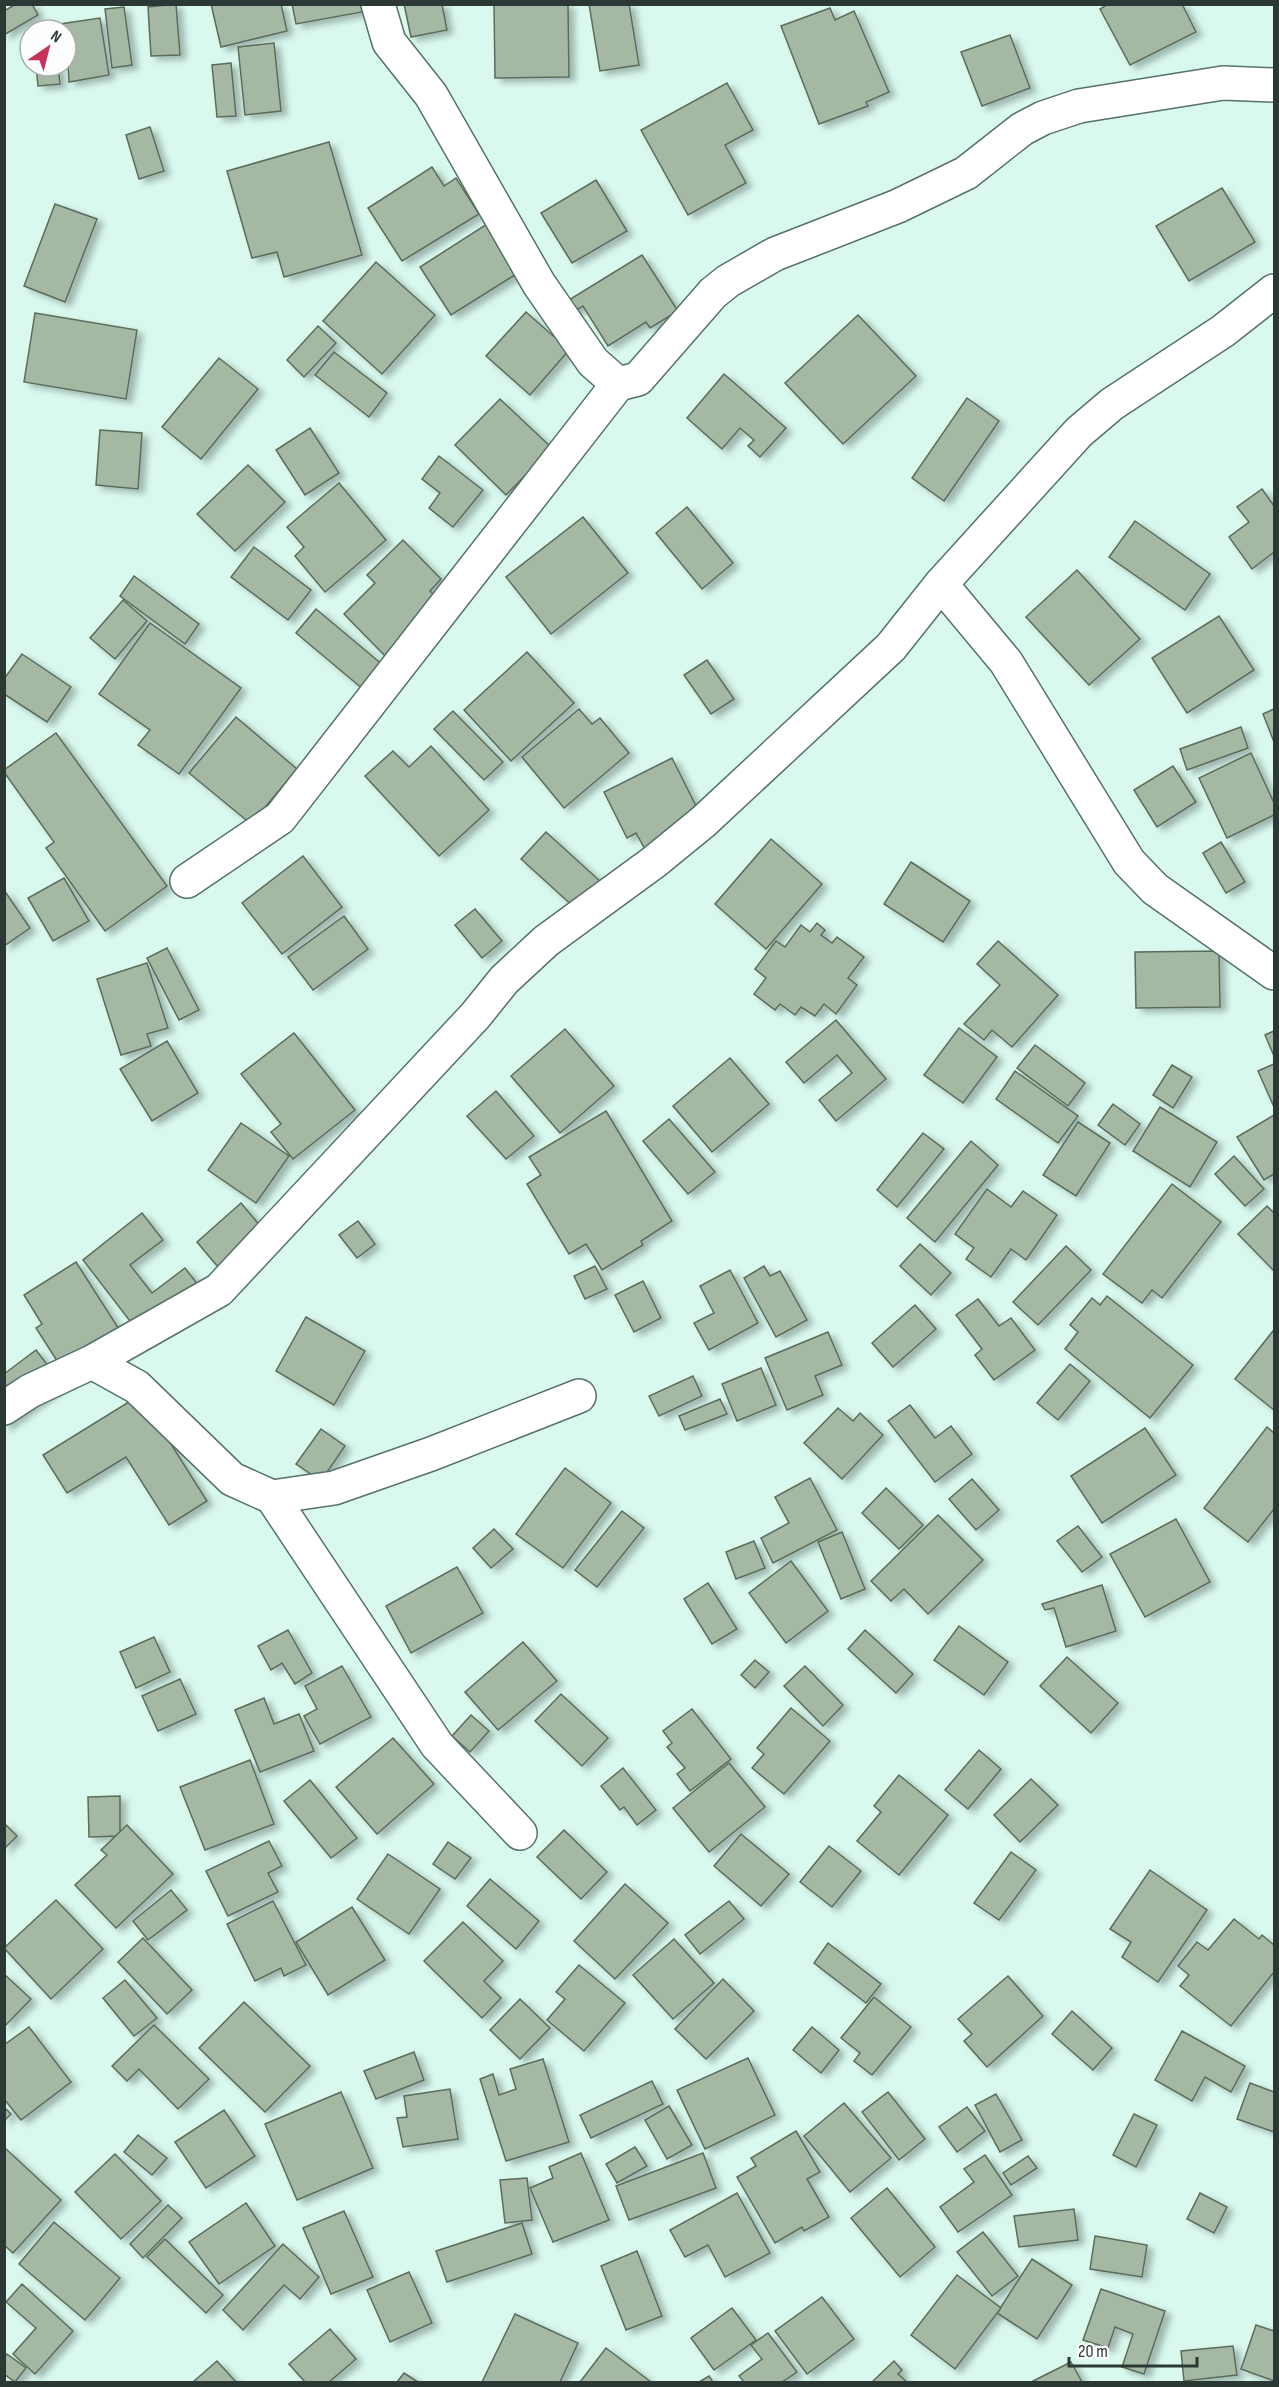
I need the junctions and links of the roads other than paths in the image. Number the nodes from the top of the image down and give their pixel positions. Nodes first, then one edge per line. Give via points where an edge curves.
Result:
1 (378, 4) edge
2 (1275, 85) edge
3 (1275, 291) edge
4 (618, 384) junction
5 (941, 584) junction
6 (187, 881) dead end
7 (1275, 973) edge
8 (92, 1362) junction
9 (579, 1396) dead end
10 (4, 1408) edge
11 (272, 1497) junction
12 (520, 1833) dead end

1 - 4 street via 389,42 431,95 539,284 593,362
2 - 4 street via 1223,83 1079,106 1043,118 1022,129 966,173 898,206 775,254 728,281 638,379
3 - 5 street via 1079,432
4 - 6 street via 280,818
5 - 7 street via 1006,662 1130,862 1155,889
5 - 8 street via 891,647 703,822 546,941 504,980 475,1016 219,1290
8 - 10 street via 30,1391
8 - 11 street via 137,1387 232,1479
9 - 11 street via 334,1488
11 - 12 street via 437,1745

